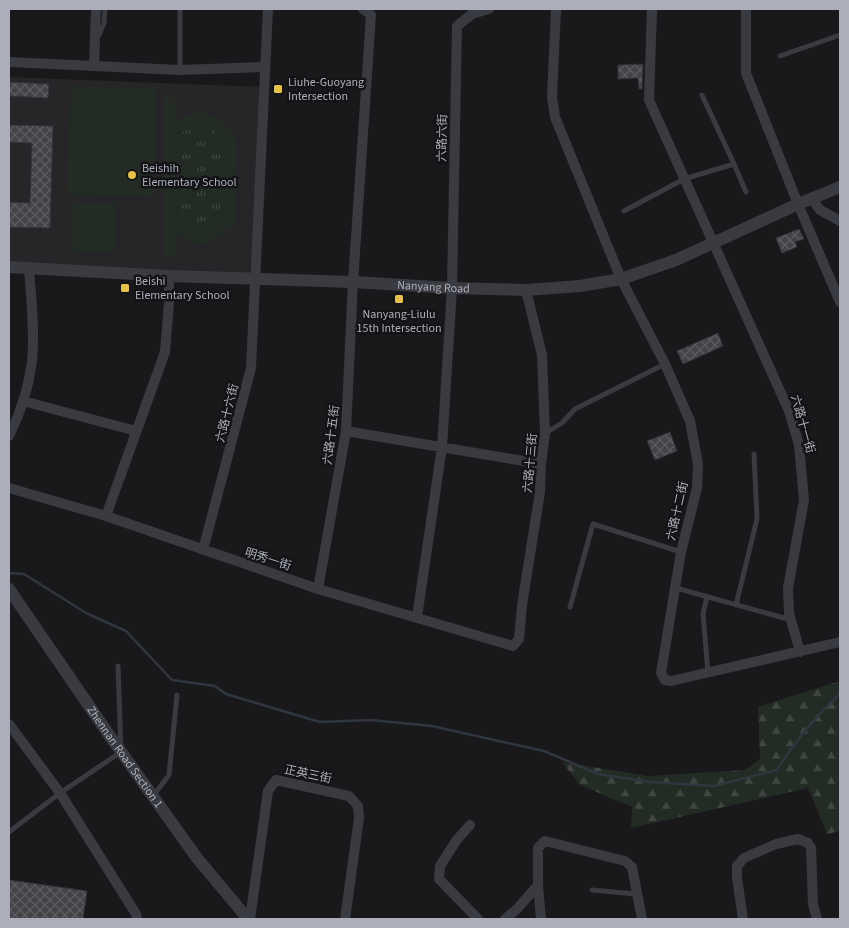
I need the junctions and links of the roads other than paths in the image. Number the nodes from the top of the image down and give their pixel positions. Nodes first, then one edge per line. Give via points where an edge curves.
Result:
1 (96, 9) edge
2 (105, 9) edge
3 (180, 9) edge
4 (268, 9) edge
5 (363, 9) edge
6 (489, 9) edge
7 (556, 9) edge
8 (652, 9) edge
9 (746, 9) edge
10 (840, 35) edge
11 (94, 46) junction
12 (780, 56) dead end
13 (9, 62) edge
14 (94, 66) junction
15 (264, 67) junction
16 (180, 70) junction
17 (702, 95) dead end
18 (734, 164) junction
19 (684, 179) junction
20 (840, 187) edge
21 (746, 192) dead end
22 (812, 199) junction
23 (798, 204) junction
24 (624, 211) dead end
25 (840, 221) edge
26 (715, 243) junction
27 (9, 267) edge
28 (29, 268) junction
29 (169, 276) junction
30 (255, 278) junction
31 (622, 279) junction
32 (353, 282) junction
33 (452, 288) junction
34 (526, 290) junction
35 (840, 302) edge
36 (665, 364) junction
37 (23, 401) junction
38 (136, 431) junction
39 (346, 431) junction
40 (545, 433) junction
41 (9, 436) edge
42 (442, 447) junction
43 (754, 454) dead end
44 (541, 464) junction
45 (9, 488) edge
46 (106, 516) junction
47 (203, 550) junction
48 (681, 552) junction
49 (676, 588) junction
50 (9, 589) edge
51 (318, 589) junction
52 (707, 597) junction
53 (736, 605) junction
54 (570, 607) dead end
55 (417, 618) junction
56 (791, 620) junction
57 (520, 639) joint
58 (840, 642) edge
59 (800, 652) junction
60 (118, 666) dead end
61 (708, 673) junction
62 (177, 695) dead end
63 (9, 724) edge
64 (121, 752) junction
65 (60, 794) junction
66 (153, 796) junction
67 (470, 824) dead end
68 (9, 832) edge
69 (538, 885) junction
70 (592, 890) dead end
71 (636, 894) junction
72 (137, 919) edge
73 (249, 919) edge
74 (345, 919) edge
75 (478, 919) edge
76 (505, 919) edge
77 (542, 919) edge
78 (642, 919) edge
79 (743, 919) edge
80 (817, 919) edge

1 - 11 street
2 - 11 lane via 104,23
3 - 16 lane
4 - 15 street, 六路十六街
5 - 32 street, 六路十五街 via 371,15
6 - 33 street, 六路六街 via 472,14 457,26
7 - 31 street via 552,97 555,117
8 - 19 street, 六路十一街 via 649,100
9 - 23 street via 746,73
10 - 12 lane
11 - 14 street
13 - 14 street
14 - 16 street
15 - 16 street
15 - 30 street, 六路十六街
17 - 18 lane
18 - 19 lane
18 - 21 lane
19 - 24 lane
19 - 26 street, 六路十一街
20 - 22 street, Nanyang Road
22 - 23 street, Nanyang Road
22 - 25 street via 820,210
23 - 26 street, Nanyang Road
23 - 35 street
26 - 31 street, Nanyang Road
26 - 56 street, 六路十一街 via 789,411 799,445 804,500 788,588
27 - 28 street, Nanyang Road
28 - 29 street, Nanyang Road
28 - 37 street via 32,362
29 - 30 street, Nanyang Road
29 - 38 street via 165,352
30 - 32 street, Nanyang Road
30 - 47 street, 六路十六街 via 252,368
31 - 34 street, Nanyang Road
31 - 36 street, 六路十二街
32 - 33 street, Nanyang Road
32 - 39 street, 六路十五街
33 - 34 street, Nanyang Road
33 - 42 street
34 - 40 street, 六路十三街 via 542,355
36 - 40 lane via 575,410 562,424
36 - 48 street, 六路十二街 via 690,421 698,464 698,488
37 - 38 street
37 - 41 street
38 - 46 street
39 - 42 street
39 - 51 street, 六路十五街
40 - 44 street, 六路十三街
42 - 44 street
42 - 55 street
43 - 53 lane via 757,519
44 - 57 street, 六路十三街
45 - 46 street, 明秀一街
46 - 47 street, 明秀一街
47 - 51 street, 明秀一街
48 - 49 street, 六路十二街
48 - 54 lane via 593,524
49 - 52 lane
49 - 61 street, 六路十二街 via 660,673 671,682
50 - 64 street, Zhennan Road Section 1
51 - 55 street, 明秀一街
52 - 53 lane
52 - 61 lane via 703,613
53 - 56 lane
55 - 57 street, 明秀一街 via 513,646
56 - 59 street, 六路十一街
58 - 59 street
59 - 61 street
60 - 64 lane
62 - 66 lane via 169,775
63 - 65 street
64 - 65 lane
64 - 66 street, Zhennan Road Section 1
65 - 68 lane
65 - 72 street
66 - 73 street, Zhennan Road Section 1 via 197,858
67 - 75 street via 440,866 439,879
69 - 71 street via 538,848 545,841 625,861 632,867
69 - 76 street
69 - 77 street
70 - 71 lane
71 - 78 street
73 - 74 street, 正英三街 via 268,791 276,780 350,796 358,806
79 - 80 street via 736,878 738,866 744,858 776,844 798,839 811,848 813,904

